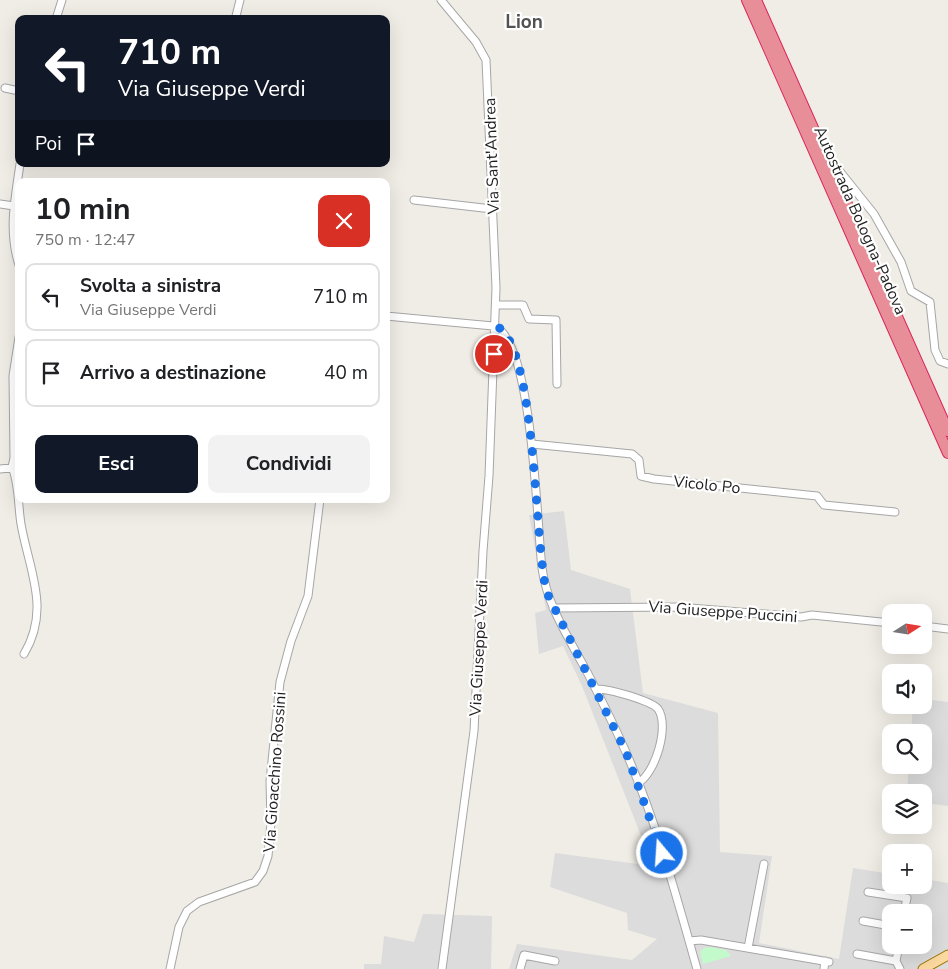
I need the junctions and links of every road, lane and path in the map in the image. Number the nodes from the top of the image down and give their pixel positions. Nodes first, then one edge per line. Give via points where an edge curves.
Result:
1 (62, 0) edge
2 (240, 0) edge
3 (441, 0) edge
4 (747, 0) edge
5 (756, 0) edge
6 (57, 15) edge
7 (236, 15) edge
8 (5, 88) dead end
9 (15, 90) edge
10 (824, 151) junction
11 (15, 199) edge
12 (414, 200) dead end
13 (0, 204) edge
14 (14, 206) junction
15 (492, 209) junction
16 (15, 251) edge
17 (496, 305) junction
18 (390, 316) edge
19 (496, 326) junction
20 (15, 363) edge
21 (948, 364) edge
22 (556, 384) dead end
23 (948, 431) edge
24 (532, 444) junction
25 (948, 453) edge
26 (15, 467) edge
27 (0, 469) edge
28 (19, 503) edge
29 (320, 503) edge
30 (895, 512) dead end
31 (553, 608) junction
32 (882, 622) edge
33 (932, 627) edge
34 (948, 629) edge
35 (24, 654) dead end
36 (596, 689) junction
37 (638, 783) junction
38 (764, 864) dead end
39 (868, 892) dead end
40 (906, 904) edge
41 (863, 921) dead end
42 (882, 924) edge
43 (690, 941) junction
44 (748, 948) junction
45 (857, 954) dead end
46 (897, 954) edge
47 (948, 955) edge
48 (555, 960) dead end
49 (896, 962) junction
50 (826, 964) edge
51 (170, 969) edge
52 (442, 969) edge
53 (520, 969) edge
54 (697, 969) edge
55 (900, 969) edge
56 (922, 969) edge

1 - 6 street
2 - 7 street
3 - 15 street, Via Sant'Andrea via 476,42 486,60
4 - 25 highway, Autostrada Bologna-Padova
5 - 10 highway, Autostrada Bologna-Padova
8 - 9 street
10 - 21 street via 874,214 901,262 911,292 930,302 935,350 940,360
10 - 23 highway, Autostrada Bologna-Padova
11 - 14 street
12 - 15 street
13 - 14 street
14 - 16 street via 12,240
15 - 17 street, Via Sant'Andrea
17 - 19 street, Via Sant'Andrea
17 - 22 street via 523,305 530,319 556,320
18 - 19 street
19 - 24 street via 506,335 519,367
19 - 52 street, Via Giuseppe Verdi via 474,731
20 - 26 street
24 - 30 street, Vicolo Po via 632,454 639,460 641,476 654,479 816,496 824,504
24 - 31 street via 542,568
26 - 27 street
28 - 35 street via 38,604 36,631
29 - 51 street, Via Gioacchino Rossini via 308,596 280,682 270,781 268,856 263,871 254,882 199,902 187,912 179,927
31 - 32 street, Via Giuseppe Puccini via 712,608 801,618 812,615
31 - 36 street
33 - 34 street
36 - 37 street
36 - 37 street via 646,702 662,715 655,763 647,777
37 - 43 street
38 - 44 street
39 - 40 street via 907,898
41 - 42 street
43 - 44 street
43 - 54 street
44 - 50 street
45 - 49 street
46 - 49 street
47 - 56 main road
48 - 53 street via 524,955
49 - 55 street

